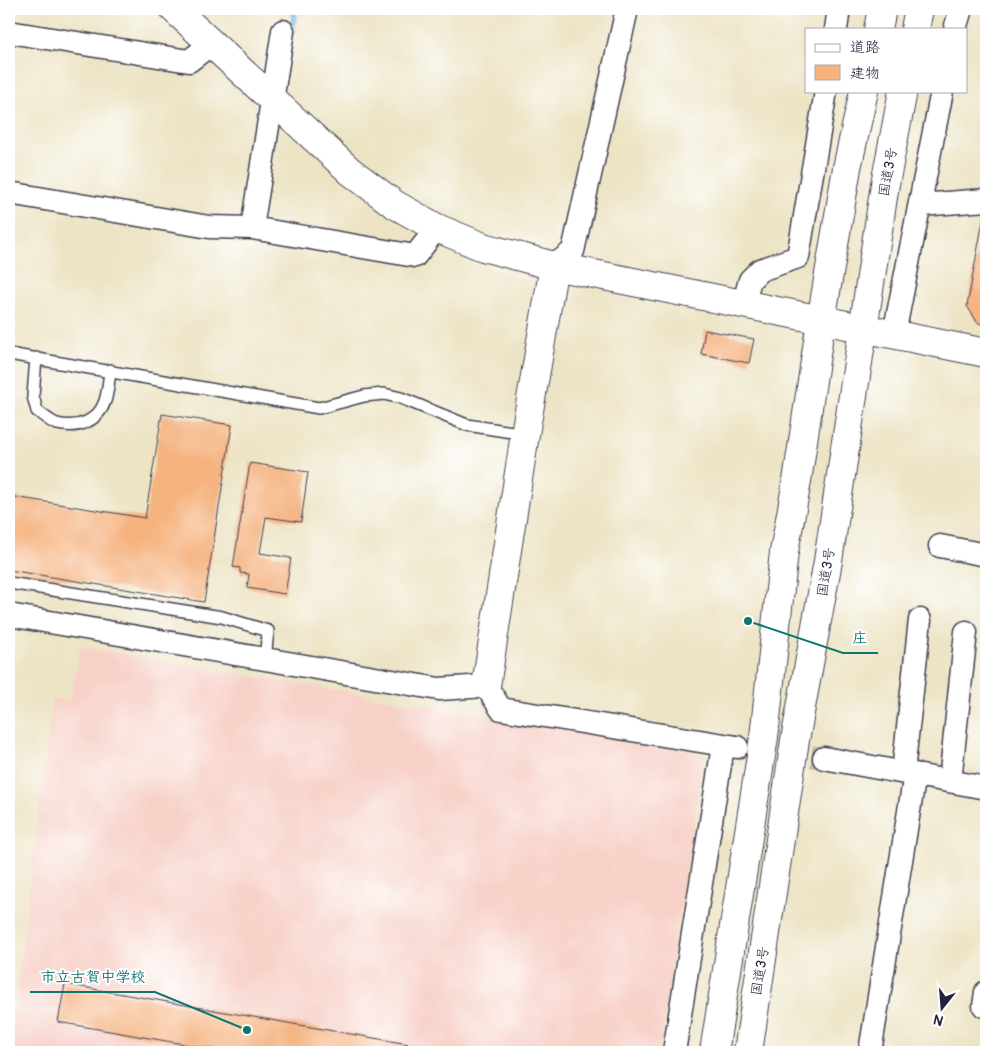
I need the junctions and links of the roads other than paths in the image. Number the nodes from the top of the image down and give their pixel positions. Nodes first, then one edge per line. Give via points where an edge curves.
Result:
1 (174, 9) edge
2 (627, 9) edge
3 (839, 9) edge
4 (882, 9) edge
5 (919, 9) edge
6 (961, 9) edge
7 (836, 28) edge
8 (878, 28) edge
9 (915, 28) edge
10 (955, 28) edge
11 (283, 31) dead end
12 (9, 32) edge
13 (211, 44) junction
14 (826, 92) edge
15 (864, 92) edge
16 (903, 92) edge
17 (942, 92) edge
18 (273, 101) junction
19 (9, 193) edge
20 (986, 200) edge
21 (920, 205) junction
22 (252, 228) junction
23 (437, 228) junction
24 (554, 266) junction
25 (743, 305) junction
26 (821, 321) junction
27 (864, 328) junction
28 (894, 334) junction
29 (986, 353) edge
30 (9, 354) edge
31 (36, 358) junction
32 (110, 370) junction
33 (525, 434) junction
34 (940, 546) dead end
35 (986, 555) edge
36 (9, 583) edge
37 (9, 615) edge
38 (920, 620) dead end
39 (966, 632) dead end
40 (265, 659) junction
41 (486, 686) junction
42 (824, 758) tunnel mouth
43 (909, 773) junction
44 (950, 781) junction
45 (986, 788) edge
46 (674, 1052) edge
47 (714, 1052) edge
48 (748, 1052) edge
49 (870, 1052) edge

1 - 13 main road
2 - 24 street via 573,251
3 - 7 street
4 - 8 main road
5 - 9 main road
6 - 10 street
11 - 18 street
12 - 13 street via 189,61
13 - 18 main road
14 - 25 street via 798,257 760,270 750,280
15 - 26 main road via 847,168
16 - 27 main road, 国道3号
17 - 21 street
18 - 22 street
18 - 23 main road via 350,171 394,204
19 - 22 street via 209,227
20 - 21 street
21 - 28 street
22 - 23 street via 416,256
23 - 24 main road via 483,248
24 - 25 main road
24 - 33 main road
25 - 26 main road
26 - 27 main road
26 - 47 main road via 784,552 762,746
27 - 28 main road
27 - 48 main road, 国道3号
28 - 29 main road
30 - 31 lane
31 - 32 lane
31 - 32 lane via 33,396 37,411 56,424 88,423 98,414 105,402
32 - 33 lane via 319,408 384,394 467,425
33 - 41 main road
34 - 35 street
36 - 40 lane via 222,617 268,631
37 - 40 street
38 - 43 street
39 - 44 street
40 - 41 street via 439,689
41 - 46 street via 501,709 730,746
42 - 43 street
43 - 44 street
43 - 49 street
44 - 45 street

